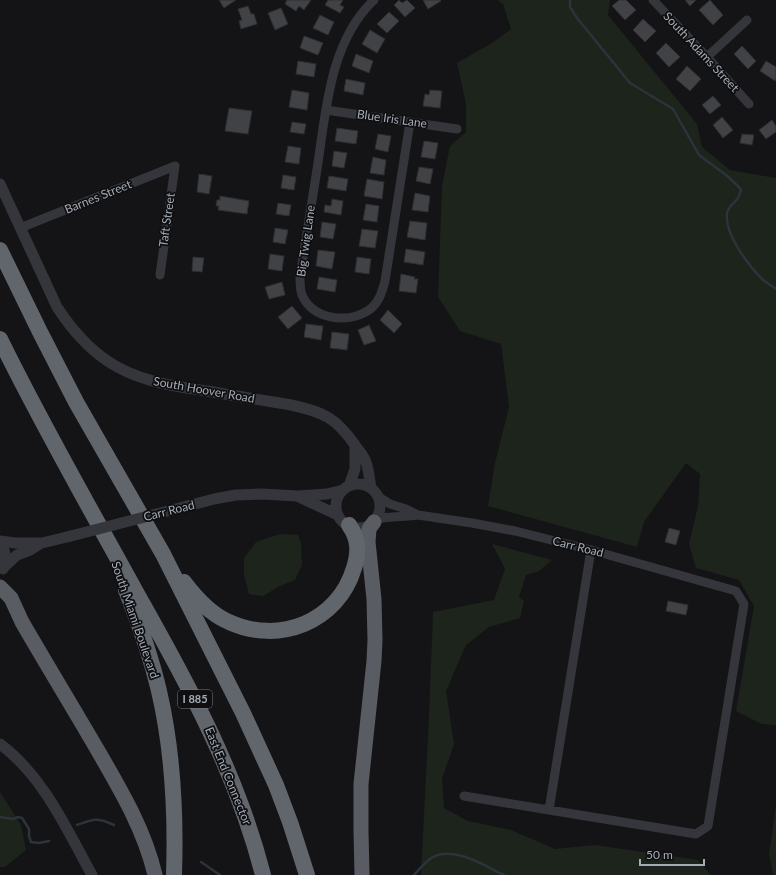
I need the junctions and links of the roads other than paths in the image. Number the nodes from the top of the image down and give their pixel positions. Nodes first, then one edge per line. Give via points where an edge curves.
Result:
1 (374, 0) edge
2 (653, 0) edge
3 (747, 20) dead end
4 (707, 57) junction
5 (749, 104) dead end
6 (326, 110) junction
7 (410, 122) junction
8 (458, 129) dead end
9 (175, 166) joint
10 (0, 184) edge
11 (20, 228) junction
12 (0, 250) edge
13 (160, 275) dead end
14 (0, 339) edge
15 (355, 446) junction
16 (346, 488) junction
17 (375, 492) junction
18 (298, 496) junction
19 (418, 515) junction
20 (343, 520) junction
21 (375, 520) junction
22 (104, 533) junction
23 (0, 542) edge
24 (42, 543) junction
25 (591, 550) junction
26 (163, 554) junction
27 (2, 570) edge
28 (0, 587) edge
29 (0, 602) edge
30 (22, 622) junction
31 (0, 744) edge
32 (464, 796) dead end
33 (549, 810) junction
34 (92, 875) edge
35 (155, 875) edge
36 (174, 875) edge
37 (263, 875) edge
38 (307, 875) edge
39 (362, 875) edge

1 - 6 street, Big Twig Lane via 348,34 330,82
2 - 4 street, South Adams Street
3 - 4 street
4 - 5 street, South Adams Street
6 - 7 street, Blue Iris Lane
6 - 7 street, Big Twig Lane via 300,276 302,294 308,305 324,315 340,319 358,316 370,310 382,295
7 - 8 street, Blue Iris Lane
9 - 11 street, Barnes Street
9 - 13 street, Taft Street
10 - 11 street, South Hoover Road
11 - 15 street, South Hoover Road via 64,318 89,347 107,361 127,372 160,383 274,402 316,412 329,417 339,425
12 - 26 highway, I 885 via 76,402
14 - 22 highway, I 885
15 - 16 street via 354,474
15 - 17 street, South Hoover Road via 364,457
16 - 17 street via 361,484
16 - 18 street, Carr Road via 327,494
16 - 20 street via 337,500 336,507
17 - 19 street, Carr Road via 390,504
17 - 21 street via 380,508
18 - 20 street, Carr Road
18 - 24 street, Carr Road, bridge via 236,495 214,499
19 - 21 street, Carr Road via 390,516
19 - 25 street, Carr Road via 494,527
20 - 21 street via 356,528 364,527
20 - 26 highway via 355,534 358,548 347,587 324,613 304,625 282,631 249,629 217,616 192,592
21 - 39 highway via 369,529 368,538 375,640 361,784
22 - 36 highway, South Miami Boulevard via 145,641 163,711 172,769
22 - 37 highway, East End Connector / I 885 via 184,677 209,729 239,800
23 - 24 street, Carr Road
23 - 27 street via 6,556
24 - 27 street, Carr Road via 17,555
25 - 33 street
25 - 33 street, Carr Road via 736,591 744,604 708,826 696,834
26 - 38 highway, I 885 via 260,748 290,822
28 - 30 highway via 11,598
29 - 30 highway
30 - 35 highway via 129,805 147,847
31 - 34 street via 22,764 47,795
32 - 33 street

